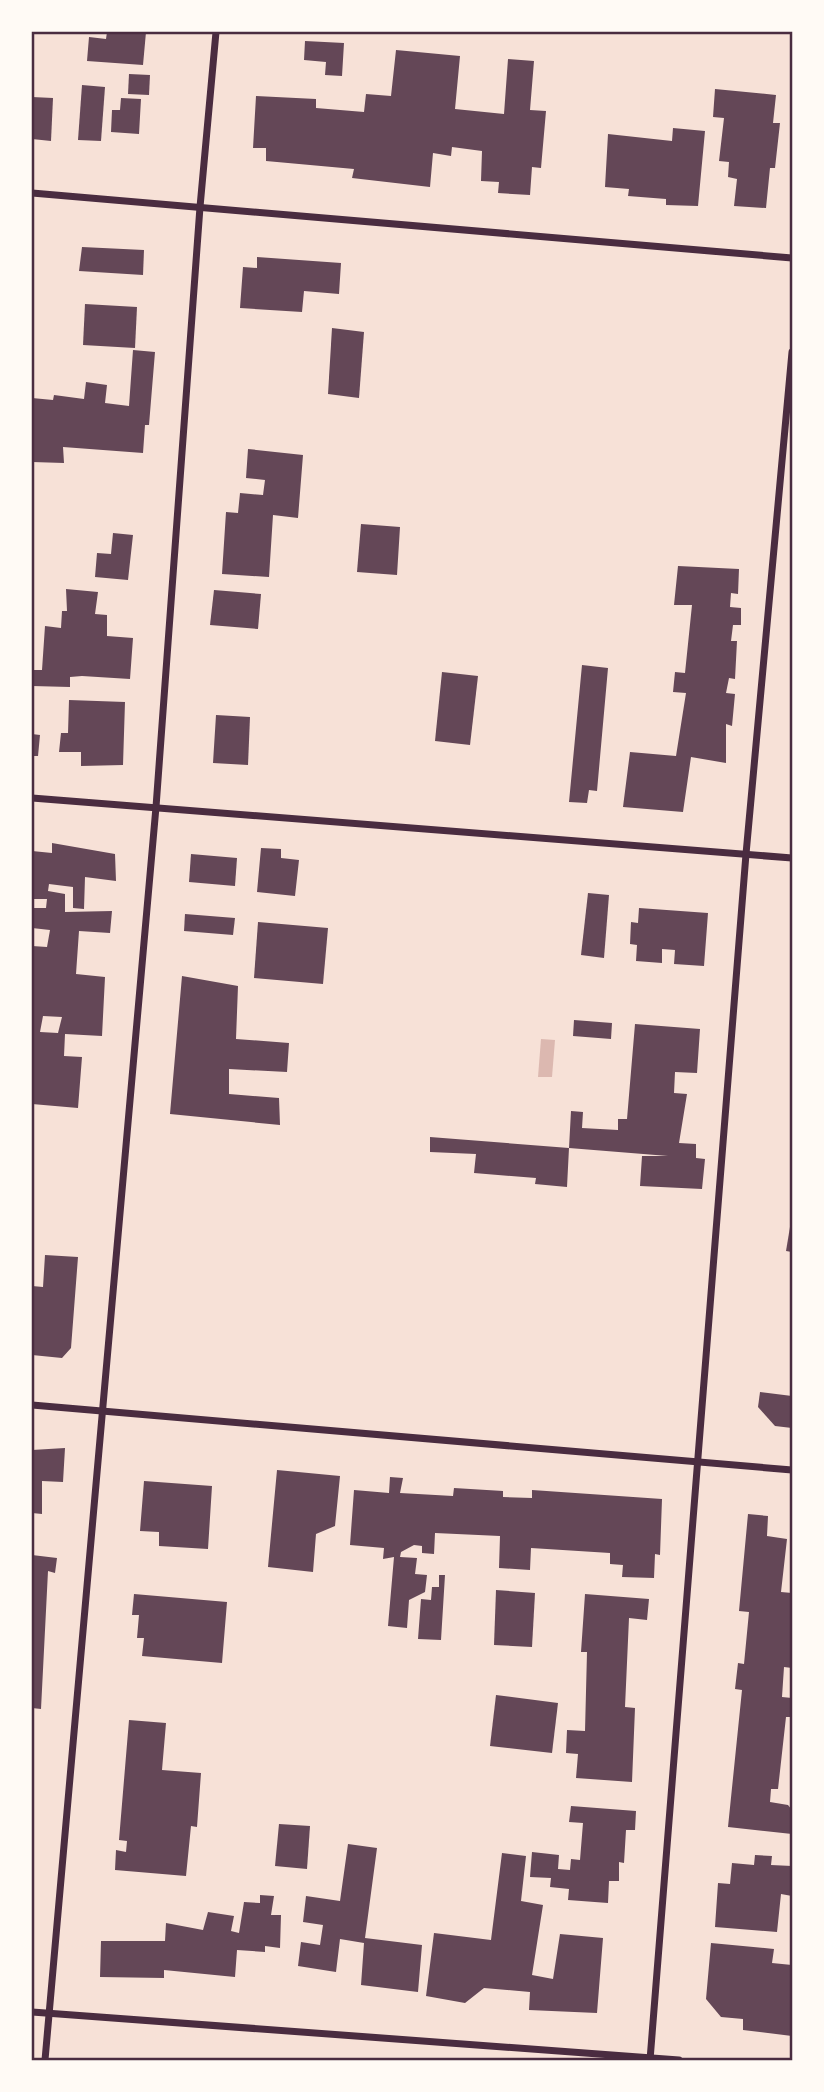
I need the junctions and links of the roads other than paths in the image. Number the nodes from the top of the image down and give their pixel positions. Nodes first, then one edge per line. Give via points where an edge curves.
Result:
1 (216, 32) edge
2 (32, 193) edge
3 (200, 207) junction
4 (793, 258) edge
5 (793, 352) edge
6 (32, 798) edge
7 (156, 807) junction
8 (746, 853) junction
9 (793, 858) edge
10 (32, 1405) edge
11 (102, 1411) junction
12 (699, 1461) junction
13 (793, 1470) edge
14 (32, 2012) edge
15 (49, 2013) junction
16 (650, 2059) edge
17 (45, 2060) edge
18 (679, 2060) edge

1 - 3 street
2 - 3 street
3 - 4 street
3 - 7 street
5 - 8 street
6 - 7 street
7 - 8 street
7 - 11 street
8 - 9 street
8 - 12 street
10 - 11 street
11 - 12 street
11 - 15 street
12 - 13 street
12 - 16 street
14 - 15 street
15 - 16 street
15 - 17 street
16 - 18 street

